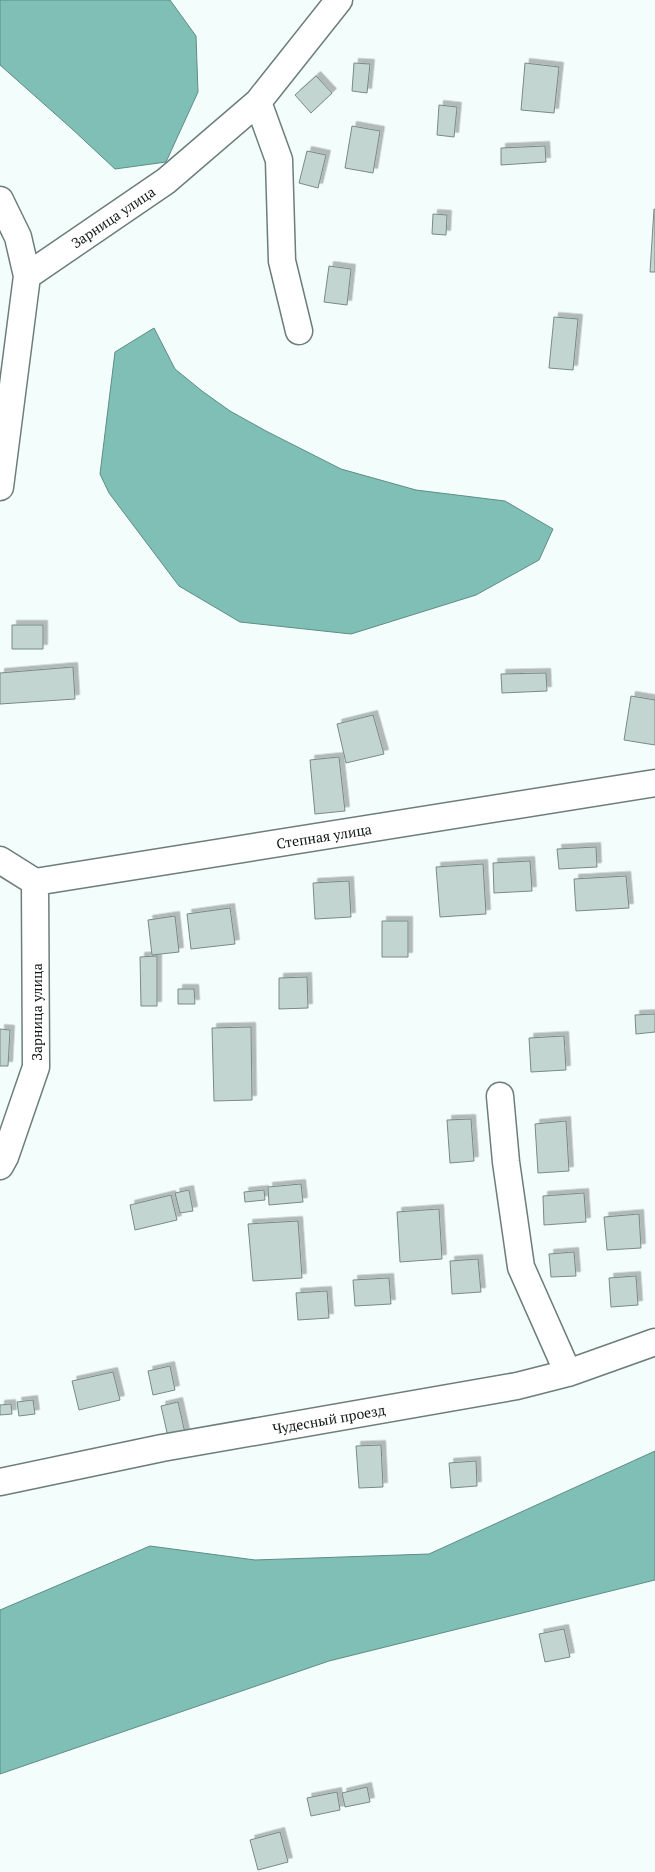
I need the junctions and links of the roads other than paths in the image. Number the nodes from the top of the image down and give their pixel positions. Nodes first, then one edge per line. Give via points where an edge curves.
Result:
1 (339, 0) edge
2 (258, 102) junction
3 (0, 200) edge
4 (27, 276) junction
5 (299, 331) dead end
6 (0, 487) edge
7 (655, 783) edge
8 (0, 860) edge
9 (35, 882) junction
10 (500, 1096) dead end
11 (0, 1166) edge
12 (655, 1342) edge
13 (568, 1373) junction
14 (0, 1482) edge

1 - 2 street, Зарница улица
2 - 4 street, Зарница улица via 166,181
2 - 5 street via 279,160 282,262
3 - 4 street via 18,237
4 - 6 street
7 - 9 street, Степная улица
8 - 9 street
9 - 11 street, Зарница улица via 36,1067
10 - 13 street via 521,1267
12 - 13 street, Чудесный проезд
13 - 14 street, Чудесный проезд via 517,1386 162,1448

